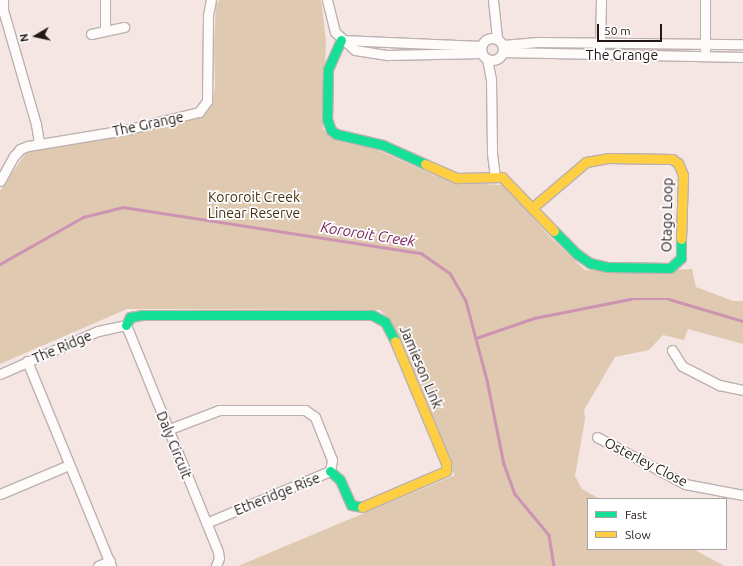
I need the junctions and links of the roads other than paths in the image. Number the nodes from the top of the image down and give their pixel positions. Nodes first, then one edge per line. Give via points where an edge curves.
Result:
1 (3, 0) edge
2 (105, 0) edge
3 (211, 0) edge
4 (327, 0) edge
5 (493, 0) edge
6 (601, 0) edge
7 (705, 0) edge
8 (124, 27) dead end
9 (105, 30) junction
10 (90, 34) dead end
11 (341, 40) junction
12 (600, 43) junction
13 (498, 44) junction
14 (705, 44) junction
15 (743, 44) edge
16 (486, 54) junction
17 (600, 55) junction
18 (705, 56) junction
19 (743, 57) edge
20 (39, 143) junction
21 (495, 176) junction
22 (0, 181) edge
23 (532, 208) junction
24 (126, 324) junction
25 (672, 350) dead end
26 (27, 361) junction
27 (0, 374) edge
28 (743, 390) edge
29 (167, 430) junction
30 (597, 437) dead end
31 (69, 465) junction
32 (330, 471) junction
33 (0, 494) edge
34 (743, 495) edge
35 (206, 523) junction
36 (110, 564) edge
37 (98, 566) edge
38 (216, 566) edge

1 - 20 street via 3,10 36,124
2 - 9 street
3 - 20 street, The Grange via 208,15 207,101 199,112 125,130
4 - 11 street via 335,32
5 - 13 street via 493,20
6 - 12 street
7 - 14 street
8 - 9 street
9 - 10 street
11 - 16 street via 355,50 378,54
11 - 21 street via 328,69 327,119 331,130 343,137 383,145 457,178 476,180
12 - 13 street, The Grange
12 - 14 street, The Grange
12 - 17 street
13 - 16 street
13 - 16 street
13 - 17 street, The Grange
14 - 15 street, The Grange
14 - 18 street
16 - 21 street via 491,79 492,153
17 - 18 street, The Grange
18 - 19 street, The Grange
20 - 22 street, The Grange via 20,149
21 - 23 street, Otago Loop via 506,179
23 - 23 street, Otago Loop via 577,254 590,263 608,267 670,268 681,258 683,175 678,163 672,159 608,158 586,162
24 - 26 street, The Ridge via 98,331
24 - 29 street, Daly Circuit
24 - 32 street, Jamieson Link via 130,317 142,315 372,315 384,322 391,330 446,463 446,471 359,508 351,505 340,480
25 - 28 street via 682,366 719,385
26 - 27 street, The Ridge
26 - 31 street
29 - 32 street, Etheridge Rise via 219,410 305,410 315,417 332,460
29 - 35 street, Daly Circuit
30 - 34 street, Osterley Close via 685,484
31 - 33 street
31 - 36 street
32 - 35 street, Etheridge Rise
35 - 38 street, Daly Circuit via 220,558
36 - 37 street

